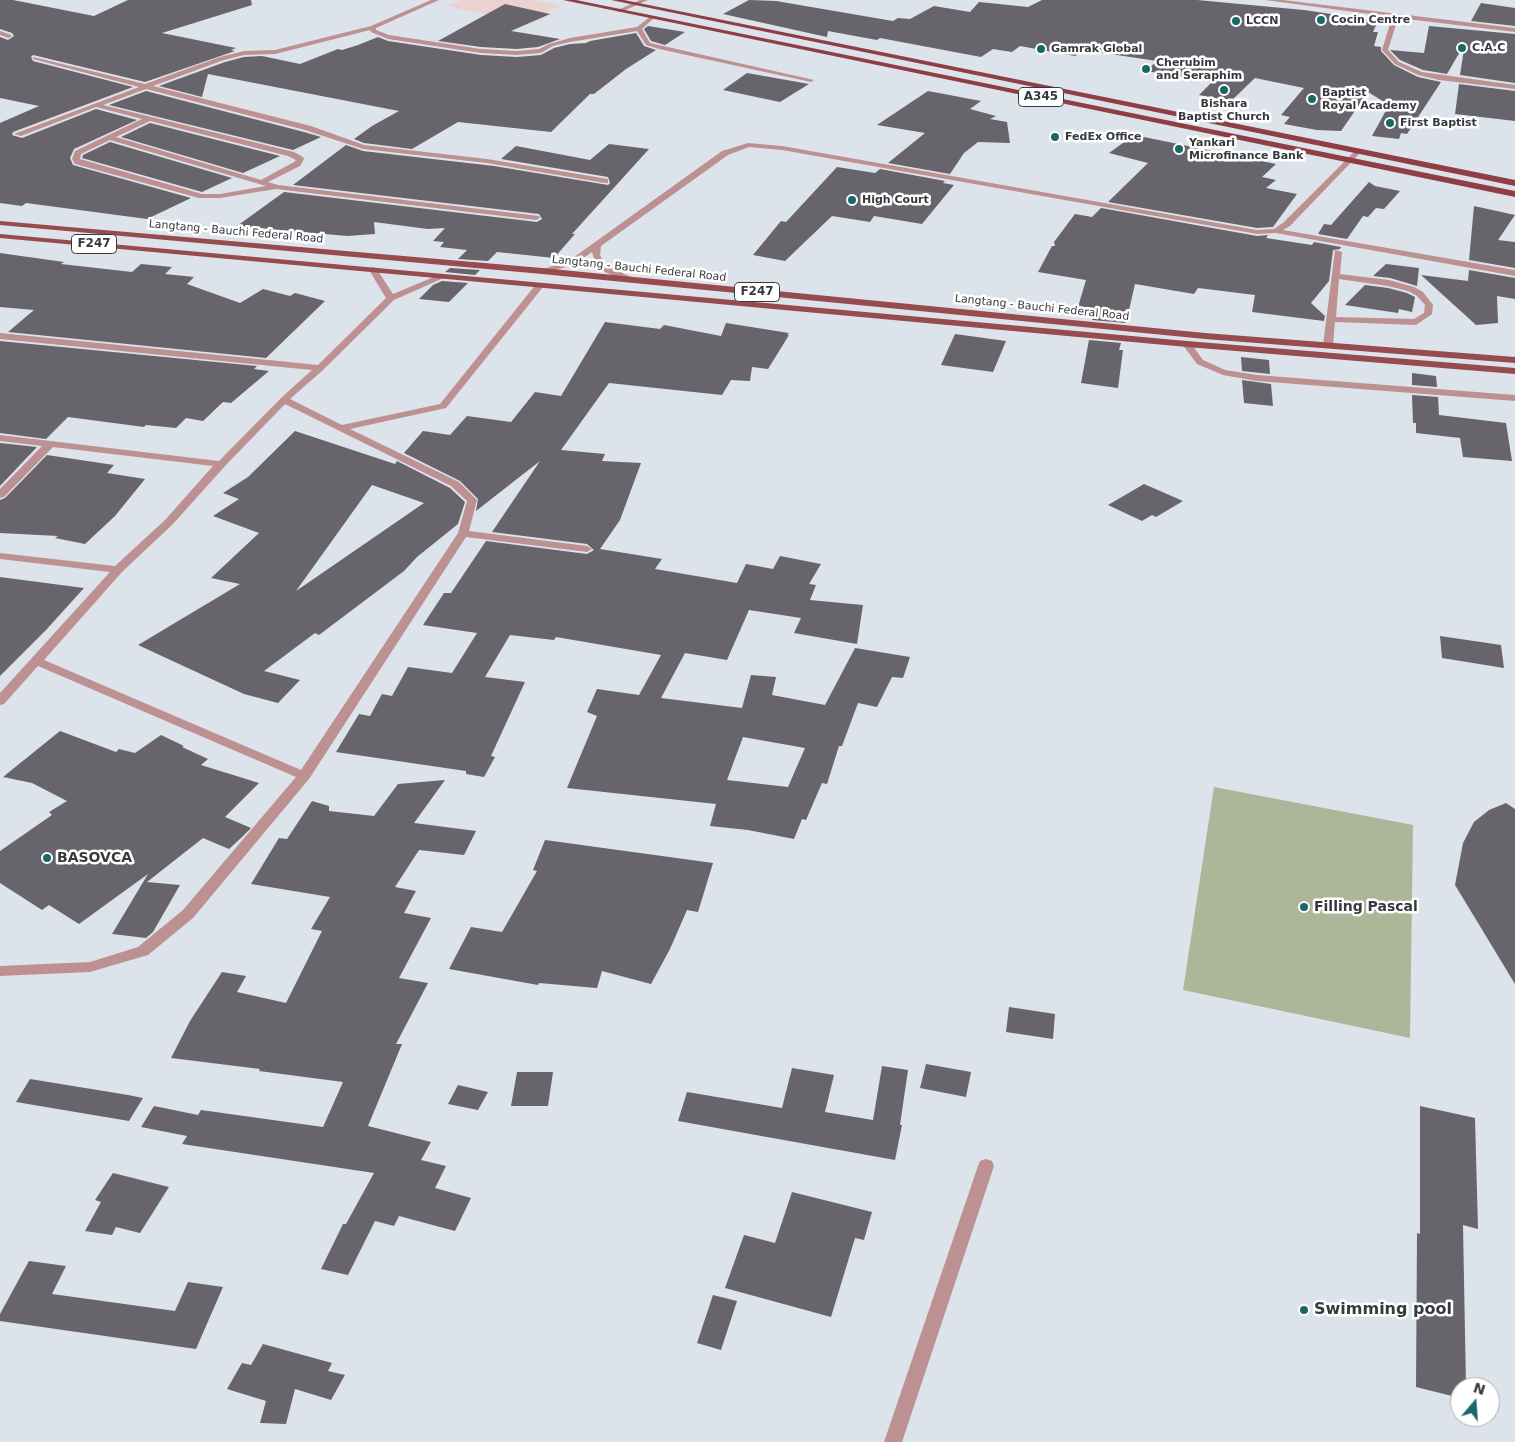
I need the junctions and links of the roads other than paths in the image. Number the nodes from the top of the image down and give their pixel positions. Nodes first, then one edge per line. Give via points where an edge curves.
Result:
1 (436, 0) edge
2 (566, 0) edge
3 (614, 0) edge
4 (644, 0) edge
5 (660, 0) edge
6 (1268, 0) edge
7 (1298, 2) edge
8 (635, 4) junction
9 (619, 11) junction
10 (668, 11) junction
11 (1396, 15) junction
12 (651, 18) junction
13 (373, 27) junction
14 (639, 29) junction
15 (1515, 30) edge
16 (0, 34) edge
17 (9, 36) dead end
18 (870, 52) junction
19 (35, 58) dead end
20 (856, 60) junction
21 (811, 80) dead end
22 (146, 86) junction
23 (1515, 87) edge
24 (1069, 93) junction
25 (1056, 101) junction
26 (95, 105) junction
27 (1193, 118) junction
28 (148, 119) junction
29 (1182, 126) junction
30 (18, 134) dead end
31 (108, 137) junction
32 (1357, 151) junction
33 (1348, 161) junction
34 (605, 181) dead end
35 (262, 182) junction
36 (1515, 183) edge
37 (276, 187) junction
38 (1515, 194) edge
39 (536, 218) dead end
40 (0, 223) edge
41 (1276, 231) junction
42 (0, 236) edge
43 (202, 240) junction
44 (597, 245) junction
45 (1338, 252) dead end
46 (188, 253) junction
47 (373, 270) junction
48 (542, 271) junction
49 (1515, 273) edge
50 (444, 276) junction
51 (1336, 276) junction
52 (628, 280) junction
53 (674, 284) junction
54 (540, 285) junction
55 (666, 297) junction
56 (391, 298) junction
57 (1331, 319) junction
58 (0, 336) edge
59 (1187, 344) junction
60 (1328, 345) junction
61 (1515, 360) edge
62 (320, 368) junction
63 (1515, 371) edge
64 (1515, 398) edge
65 (284, 400) junction
66 (340, 428) junction
67 (0, 438) edge
68 (50, 444) junction
69 (221, 464) junction
70 (0, 495) edge
71 (463, 533) junction
72 (587, 549) dead end
73 (0, 556) edge
74 (118, 570) junction
75 (36, 661) junction
76 (0, 702) edge
77 (304, 776) junction
78 (0, 971) edge
79 (986, 1166) dead end
80 (892, 1442) edge

1 - 13 street
2 - 9 highway, A345
3 - 8 highway, A345
4 - 8 street
5 - 10 highway
6 - 7 street
7 - 11 street
8 - 9 street
8 - 10 highway, A345
9 - 12 highway, A345
10 - 18 highway, A345
11 - 15 street
11 - 23 street via 1385,50 1397,62 1420,74
12 - 14 street
12 - 20 highway, A345
13 - 14 street via 373,31 388,37 500,53 541,51 562,41
13 - 22 street via 275,52 235,54
14 - 21 street via 648,44 661,48
16 - 17 street
18 - 20 highway
18 - 24 highway, A345
19 - 22 street
20 - 25 highway, A345
22 - 26 street
22 - 34 street via 308,128 363,147 487,161
24 - 25 highway
24 - 27 highway, A345
25 - 29 highway, A345
26 - 28 street
26 - 30 street
27 - 29 highway
27 - 32 highway, A345
28 - 31 street
28 - 35 street via 291,154 300,159 297,164
29 - 33 highway, A345
31 - 35 street
31 - 37 street via 78,153 78,162 202,196
32 - 33 street
32 - 36 highway, A345
33 - 38 highway, A345
33 - 41 street via 1287,224
35 - 37 street
37 - 39 street
40 - 43 main road, Langtang - Bauchi Federal Road / F247
41 - 44 street via 1235,229 782,148 748,145 725,153
41 - 49 street
42 - 46 main road, Langtang - Bauchi Federal Road / F247
43 - 46 main road
43 - 48 main road, Langtang - Bauchi Federal Road / F247
44 - 48 street via 570,263
44 - 52 street via 598,262
45 - 51 street
46 - 47 main road, Langtang - Bauchi Federal Road / F247
47 - 50 main road, Langtang - Bauchi Federal Road / F247
47 - 56 street
48 - 52 main road, Langtang - Bauchi Federal Road / F247
50 - 54 main road, Langtang - Bauchi Federal Road / F247
50 - 56 street
51 - 57 street
51 - 57 street via 1411,289 1430,304 1428,314 1416,322
52 - 53 main road, Langtang - Bauchi Federal Road / F247
53 - 55 main road
53 - 60 main road, Langtang - Bauchi Federal Road / F247
54 - 55 main road, Langtang - Bauchi Federal Road / F247
54 - 66 street via 443,406
55 - 59 main road, Langtang - Bauchi Federal Road / F247
56 - 62 street
57 - 60 street
58 - 62 street
59 - 63 main road, Langtang - Bauchi Federal Road / F247
59 - 64 street via 1200,362 1223,372
60 - 61 main road, Langtang - Bauchi Federal Road / F247
62 - 65 street
65 - 66 street
65 - 69 street
66 - 71 street via 455,484 472,500
67 - 68 street
68 - 69 street
68 - 70 street
69 - 74 street via 169,522
71 - 72 street
71 - 77 street
73 - 74 street
74 - 75 street
75 - 76 street
75 - 77 street
77 - 78 street via 188,914 142,951 90,967
79 - 80 street

